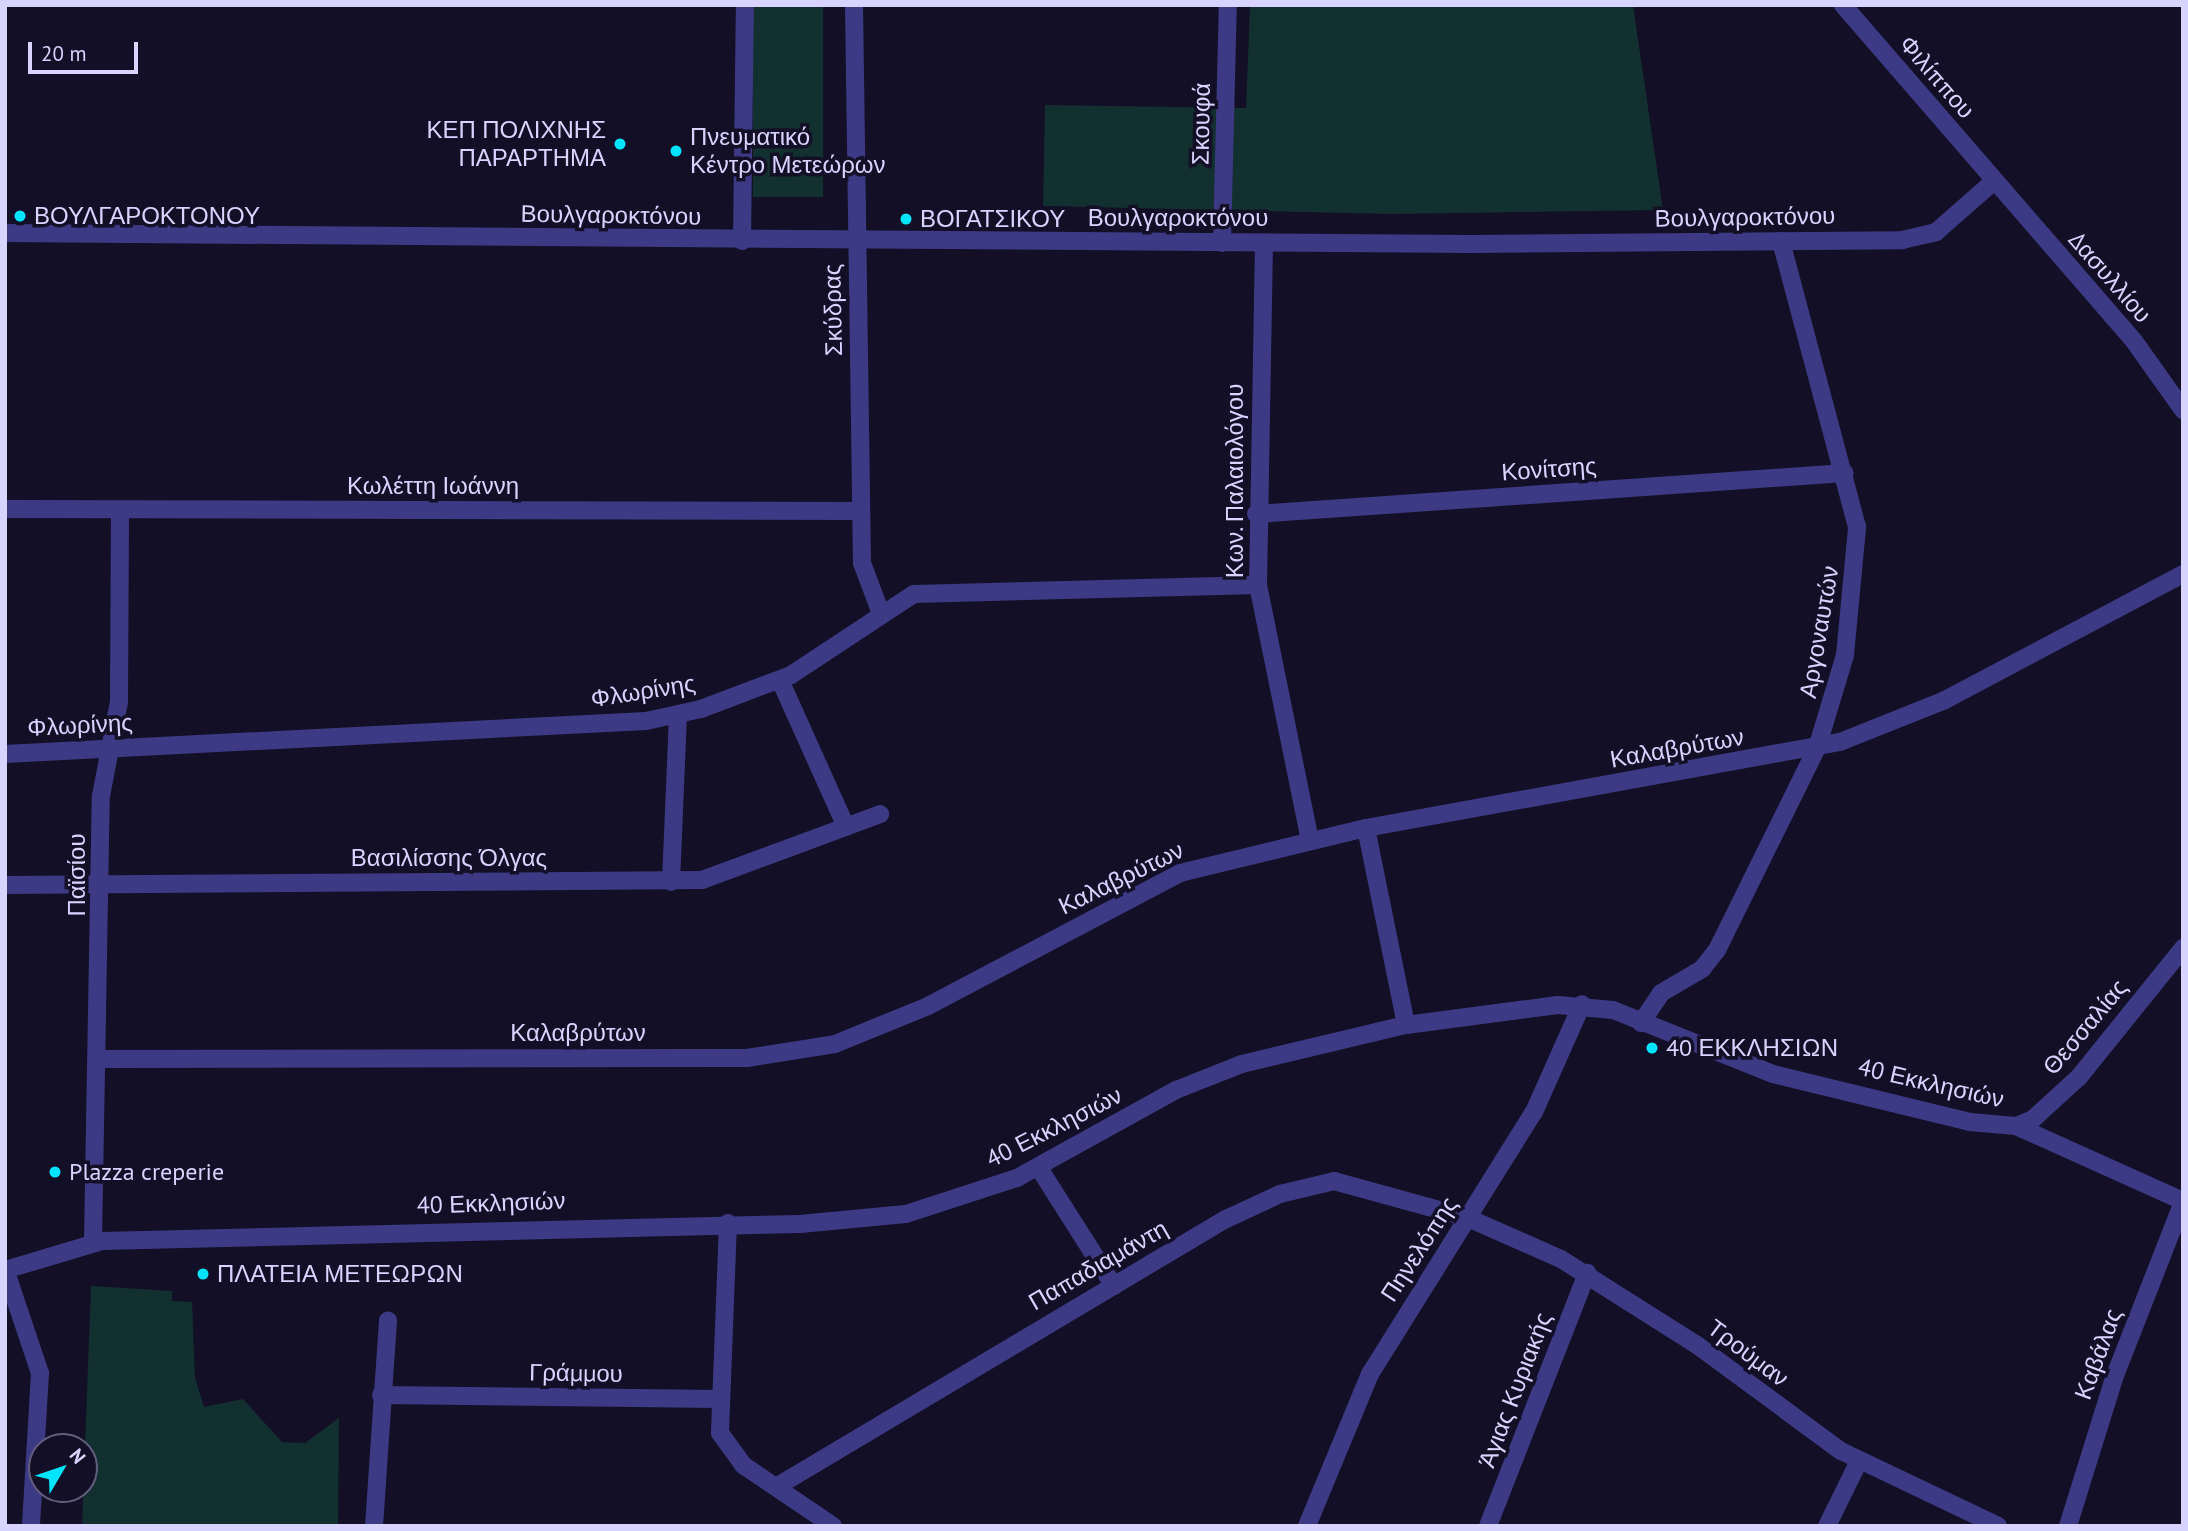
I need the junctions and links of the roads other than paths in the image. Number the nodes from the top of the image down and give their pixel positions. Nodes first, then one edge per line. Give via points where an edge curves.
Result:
1 (745, 5) edge
2 (854, 5) edge
3 (1228, 5) edge
4 (1843, 5) edge
5 (1994, 181) junction
6 (5, 233) edge
7 (742, 241) junction
8 (857, 241) junction
9 (1780, 241) junction
10 (1222, 243) junction
11 (1264, 243) junction
12 (2183, 410) edge
13 (1845, 473) junction
14 (5, 509) edge
15 (120, 510) junction
16 (861, 511) junction
17 (1256, 514) junction
18 (2183, 574) edge
19 (1258, 584) junction
20 (880, 611) junction
21 (780, 680) junction
22 (678, 715) junction
23 (112, 748) junction
24 (1816, 748) junction
25 (5, 754) edge
26 (880, 814) dead end
27 (846, 827) junction
28 (1366, 828) junction
29 (1310, 840) junction
30 (671, 882) junction
31 (102, 883) junction
32 (5, 885) edge
33 (2183, 948) edge
34 (1583, 1004) junction
35 (1641, 1023) junction
36 (1406, 1025) junction
37 (98, 1059) junction
38 (2015, 1126) junction
39 (1039, 1168) junction
40 (2183, 1201) edge
41 (1468, 1218) junction
42 (728, 1223) junction
43 (93, 1241) junction
44 (5, 1270) edge
45 (1587, 1273) junction
46 (1114, 1286) junction
47 (5, 1312) edge
48 (24, 1312) junction
49 (388, 1320) dead end
50 (381, 1395) junction
51 (718, 1399) junction
52 (1859, 1461) junction
53 (776, 1487) junction
54 (31, 1526) edge
55 (374, 1526) edge
56 (833, 1526) edge
57 (1307, 1526) edge
58 (1488, 1526) edge
59 (1826, 1526) edge
60 (1997, 1526) edge
61 (2068, 1526) edge

1 - 7 street
2 - 8 street, Σκύδρας
3 - 10 street, Σκουφά
4 - 5 street, Φιλίππου
5 - 9 street, Βουλγαροκτόνου via 1950,222 1917,239
5 - 12 street, Δασυλλίου via 2134,341
6 - 7 street, Βουλγαροκτόνου
7 - 8 street, Βουλγαροκτόνου
8 - 10 street, Βουλγαροκτόνου
8 - 16 street, Σκύδρας
9 - 11 street, Βουλγαροκτόνου
9 - 13 street, Αργοναυτών
10 - 11 street, Βουλγαροκτόνου
11 - 17 street, Κων. Παλαιολόγου
13 - 17 street, Κονίτσης
13 - 24 street, Αργοναυτών via 1857,527 1857,573 1840,677
14 - 15 street, Κωλέττη Ιωάννη
15 - 16 street, Κωλέττη Ιωάννη
15 - 23 street, Παϊσίου via 119,702
16 - 20 street, Σκύδρας via 862,562
17 - 19 street, Κων. Παλαιολόγου
18 - 24 street, Καλαβρύτων via 1945,700
19 - 20 street, Φλωρίνης via 923,593
19 - 29 street, Κων. Παλαιολόγου
20 - 21 street, Φλωρίνης via 816,662
21 - 22 street, Φλωρίνης
21 - 27 street
22 - 23 street, Φλωρίνης via 521,731
22 - 30 street
23 - 25 street, Φλωρίνης
23 - 31 street, Παϊσίου via 101,796
24 - 28 street, Καλαβρύτων
24 - 35 street, Αργοναυτών via 1717,950 1702,969 1661,993
26 - 27 street, Βασιλίσσης Όλγας
27 - 30 street, Βασιλίσσης Όλγας via 724,876
28 - 29 street, Καλαβρύτων
28 - 36 street
29 - 37 street, Καλαβρύτων via 1180,873 899,1019 788,1054
30 - 31 street, Βασιλίσσης Όλγας
31 - 32 street, Βασιλίσσης Όλγας
31 - 37 street, Παϊσίου
33 - 38 street, Θεσσαλίας via 2079,1077 2033,1119
34 - 35 street, 40 Εκκλησιών
34 - 36 street, 40 Εκκλησιών
34 - 41 street, Πηνελόπης via 1542,1098
35 - 38 street, 40 Εκκλησιών via 1773,1074 1970,1122
36 - 39 street, 40 Εκκλησιών via 1200,1079
37 - 43 street, Παϊσίου
38 - 40 street, 40 Εκκλησιών
39 - 42 street, 40 Εκκλησιών via 906,1214 842,1223
39 - 46 street
40 - 61 street, Καβάλας via 2114,1378
41 - 45 street, Τρούμαν
41 - 46 street, Παπαδιαμάντη via 1373,1187 1321,1182 1224,1220
41 - 57 street, Πηνελόπης via 1370,1374
42 - 43 street, 40 Εκκλησιών
42 - 51 street
43 - 44 street, 40 Εκκλησιών
44 - 48 street
45 - 52 street, Τρούμαν
45 - 58 street, Άγιας Κυριακής
46 - 53 street, Παπαδιαμάντη
47 - 48 street
48 - 54 street via 41,1389
49 - 50 street
50 - 51 street, Γράμμου
50 - 55 street
51 - 53 street via 726,1447
52 - 59 street
52 - 60 street, Τρούμαν
53 - 56 street

